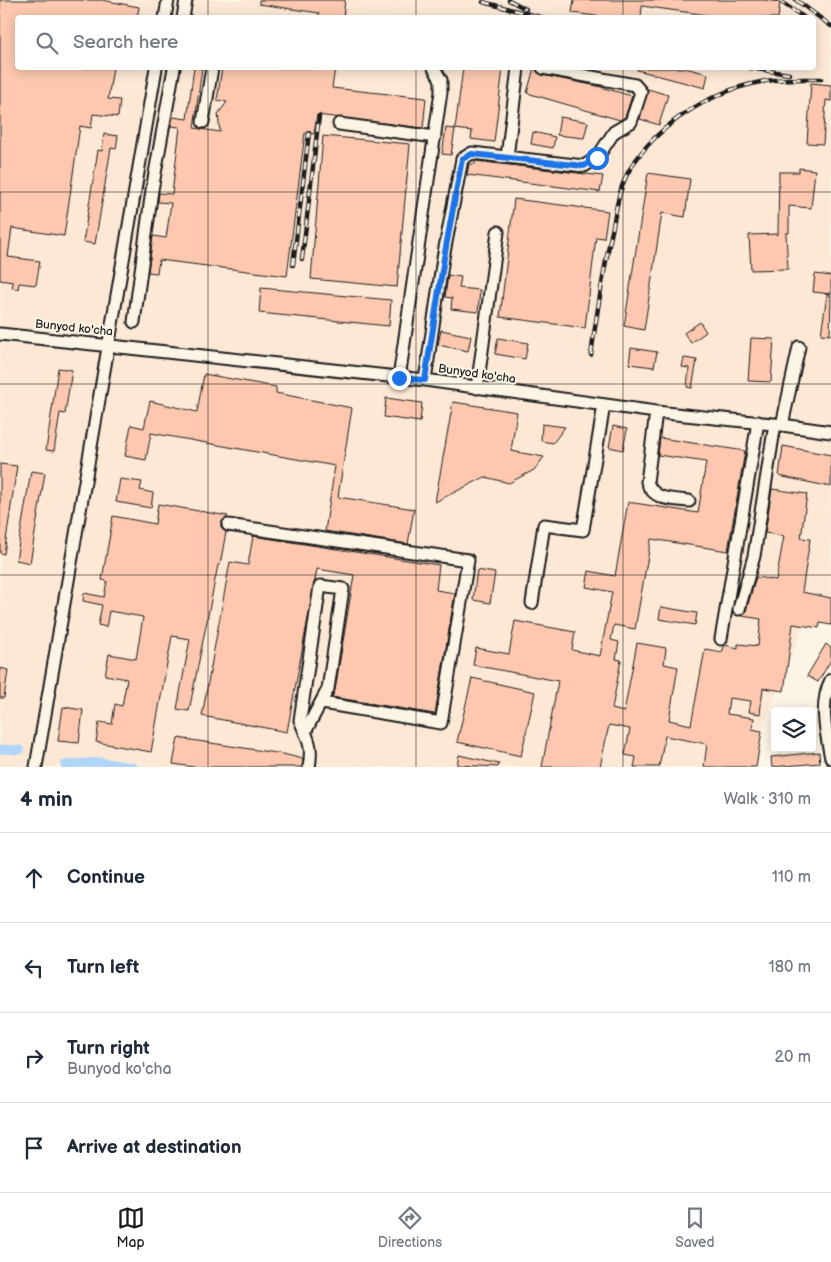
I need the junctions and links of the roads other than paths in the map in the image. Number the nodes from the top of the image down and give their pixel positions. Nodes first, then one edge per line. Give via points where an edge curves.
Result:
1 (168, 0) edge
2 (186, 0) edge
3 (166, 15) edge
4 (184, 15) edge
5 (156, 70) edge
6 (174, 70) edge
7 (212, 70) edge
8 (435, 70) edge
9 (518, 70) edge
10 (554, 70) edge
11 (203, 122) dead end
12 (339, 124) dead end
13 (435, 137) junction
14 (507, 157) junction
15 (498, 232) dead end
16 (134, 322) dead end
17 (0, 334) edge
18 (109, 345) junction
19 (800, 347) dead end
20 (399, 378) junction
21 (425, 380) junction
22 (477, 388) junction
23 (604, 405) junction
24 (656, 412) junction
25 (758, 422) junction
26 (778, 424) junction
27 (831, 432) edge
28 (689, 501) dead end
29 (228, 525) dead end
30 (532, 603) dead end
31 (739, 609) dead end
32 (721, 638) dead end
33 (312, 643) junction
34 (334, 647) junction
35 (831, 680) edge
36 (322, 703) junction
37 (305, 732) junction
38 (829, 735) edge
39 (831, 758) edge
40 (36, 767) edge
41 (309, 767) edge

1 - 3 street
2 - 4 street
5 - 18 street
6 - 16 street via 152,190
7 - 11 street
8 - 13 street via 441,80 441,92
9 - 14 street
10 - 14 street via 636,85 641,92 634,118 614,132 597,158 584,166
12 - 13 street
13 - 20 street
14 - 21 street via 472,154 466,155 459,164
15 - 22 street
17 - 18 street, Bunyod ko'cha
18 - 20 street, Bunyod ko'cha
18 - 40 street
19 - 26 street
20 - 21 street, Bunyod ko'cha
21 - 22 street, Bunyod ko'cha
22 - 23 street, Bunyod ko'cha
23 - 24 street, Bunyod ko'cha
23 - 30 street via 583,530 544,525
24 - 25 street, Bunyod ko'cha
24 - 28 street via 647,482 650,491 658,497
25 - 26 street, Bunyod ko'cha
25 - 32 street
26 - 27 street, Bunyod ko'cha
26 - 31 street via 754,556
29 - 36 street via 468,560 441,723
33 - 34 street
33 - 34 street via 320,586 344,589
33 - 37 street via 300,720
34 - 36 street via 328,689
35 - 38 street via 826,690 825,706
36 - 37 street
37 - 41 street via 312,750
38 - 39 street

